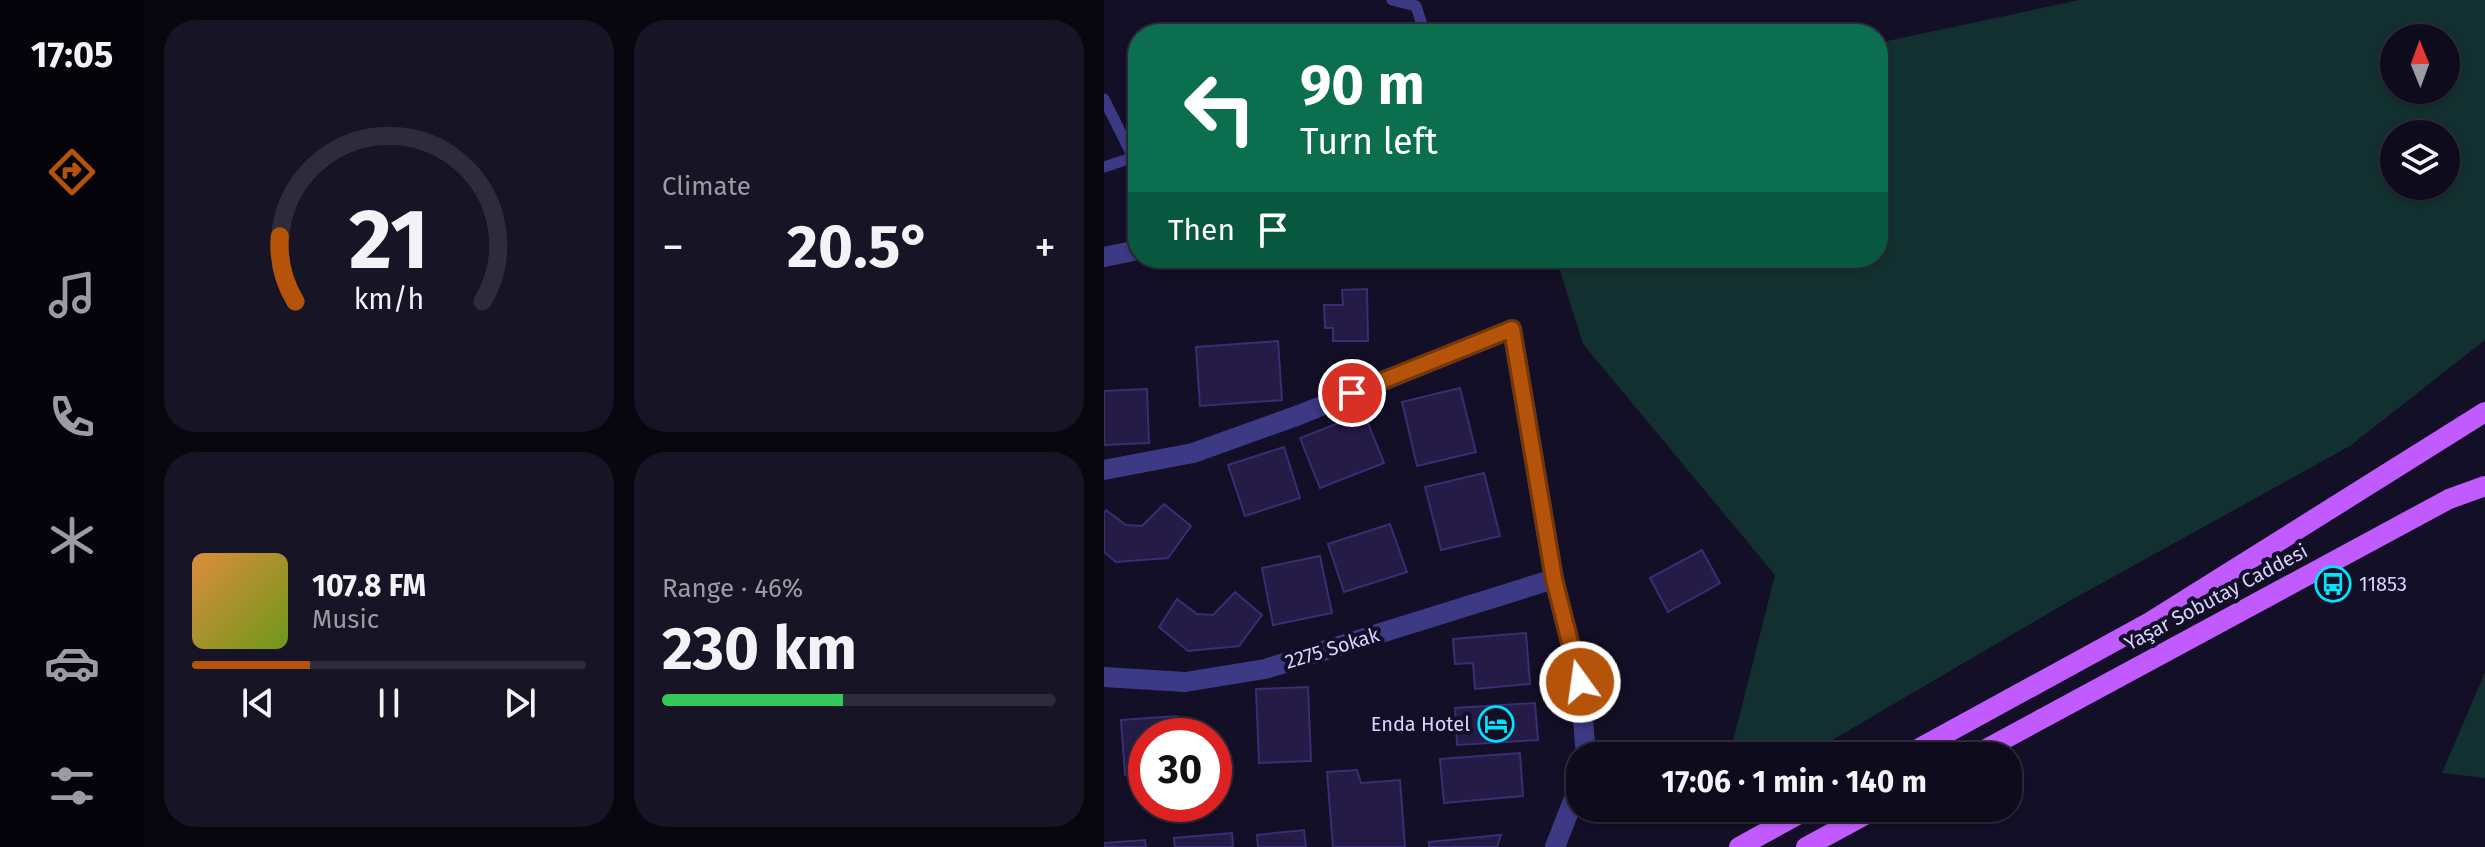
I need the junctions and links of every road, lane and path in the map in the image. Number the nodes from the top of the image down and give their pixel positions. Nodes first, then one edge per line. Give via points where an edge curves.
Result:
1 (1392, 0) edge
2 (1422, 24) edge
3 (1104, 99) edge
4 (1128, 142) edge
5 (1128, 160) edge
6 (1104, 167) edge
7 (1128, 252) edge
8 (1104, 257) edge
9 (2485, 412) edge
10 (1104, 470) edge
11 (2485, 486) edge
12 (1554, 579) junction
13 (1104, 677) edge
14 (1585, 742) edge
15 (1931, 742) edge
16 (1999, 742) edge
17 (1566, 819) edge
18 (1785, 822) edge
19 (1852, 822) edge
20 (1555, 847) edge
21 (1739, 847) edge
22 (1806, 847) edge

1 - 2 lane via 1416,6
3 - 4 lane
5 - 6 lane
7 - 8 street
9 - 15 main road via 2150,622
10 - 12 street via 1193,453 1512,329
11 - 16 main road, Yaşar Sobutay Caddesi via 2449,499
12 - 13 street, 2275 Sokak via 1265,669 1185,682
12 - 14 street via 1580,682
17 - 20 street
18 - 21 main road
19 - 22 main road

